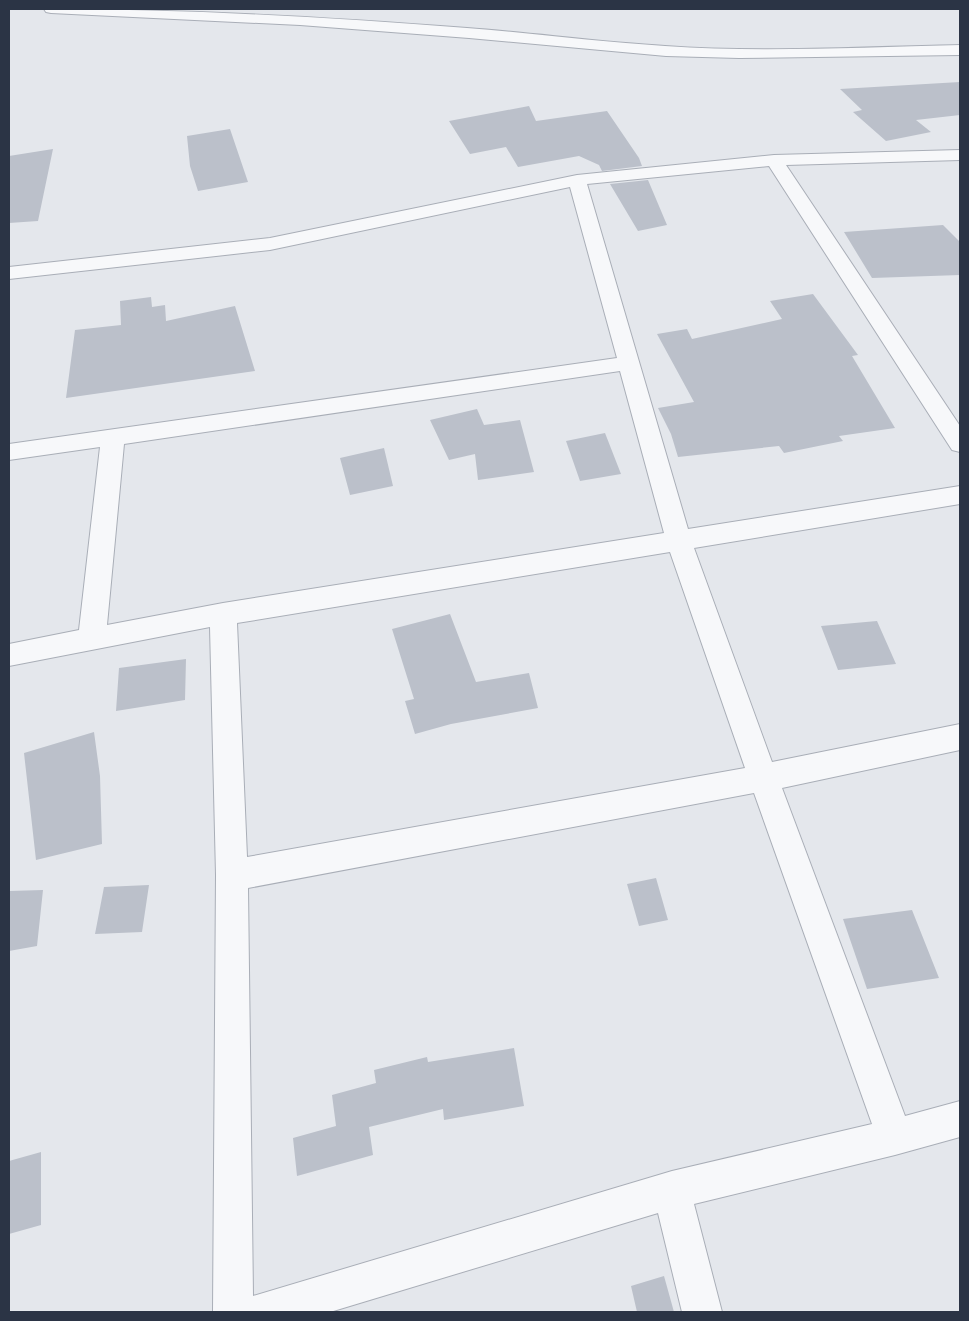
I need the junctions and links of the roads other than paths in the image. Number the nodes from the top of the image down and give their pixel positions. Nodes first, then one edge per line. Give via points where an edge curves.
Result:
1 (51, 9) edge
2 (960, 50) edge
3 (960, 155) edge
4 (774, 160) junction
5 (577, 180) junction
6 (9, 273) edge
7 (628, 362) junction
8 (113, 437) junction
9 (960, 444) edge
10 (9, 452) edge
11 (960, 495) edge
12 (679, 540) junction
13 (223, 614) junction
14 (92, 639) junction
15 (9, 655) edge
16 (960, 737) edge
17 (763, 778) junction
18 (232, 875) junction
19 (960, 1119) edge
20 (896, 1137) junction
21 (672, 1190) junction
22 (233, 1312) edge
23 (264, 1312) edge
24 (702, 1312) edge

1 - 2 street via 310,22 666,51
3 - 4 street
4 - 5 street
4 - 9 street
5 - 6 street via 270,244
5 - 7 street
7 - 8 street
7 - 12 street
8 - 10 street
8 - 14 street
11 - 12 street
12 - 13 street
12 - 17 street
13 - 14 street
13 - 18 street
14 - 15 street
16 - 17 street
17 - 18 street
17 - 20 street
18 - 22 street
19 - 20 street
20 - 21 street
21 - 23 street
21 - 24 street

